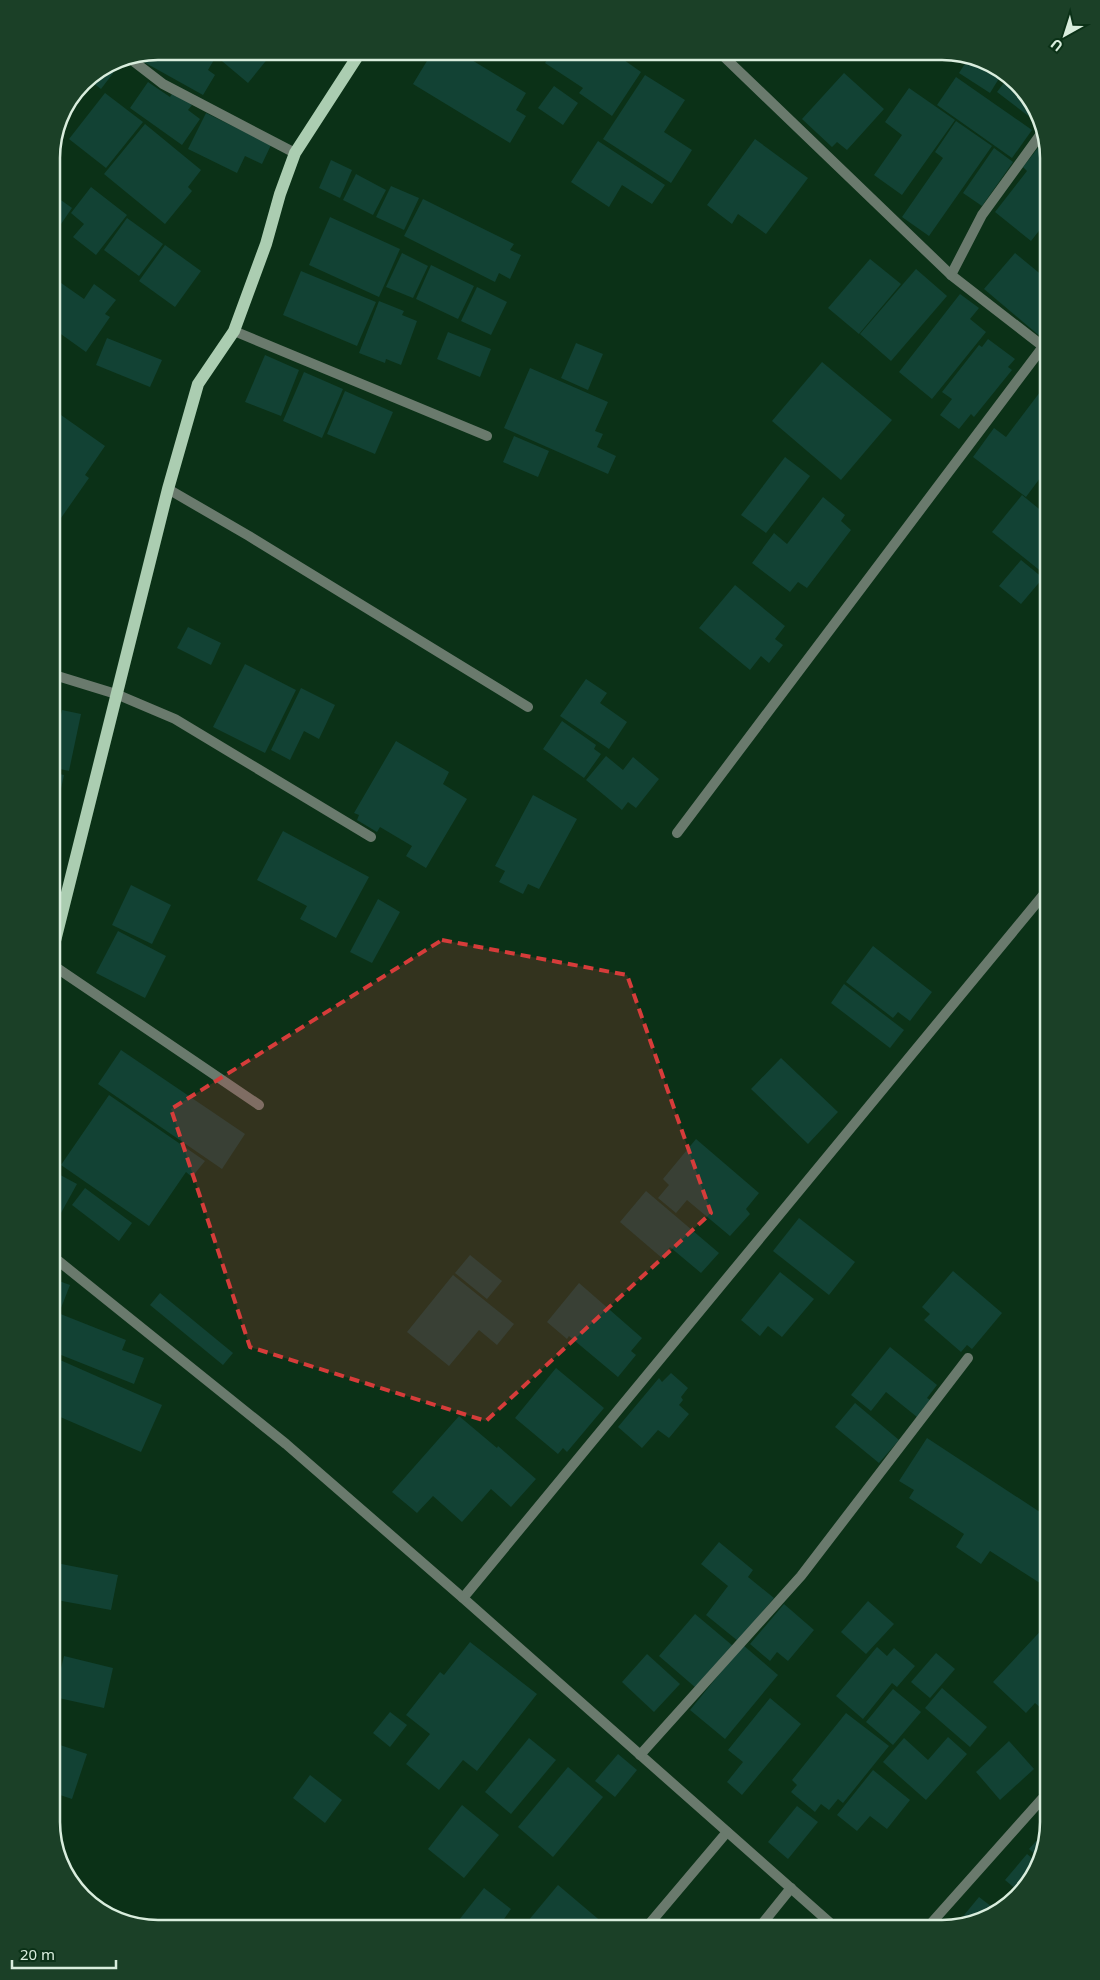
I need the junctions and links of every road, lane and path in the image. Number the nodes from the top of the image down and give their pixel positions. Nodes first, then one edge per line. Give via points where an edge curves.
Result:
1 (355, 60) edge
2 (727, 60) edge
3 (135, 63) edge
4 (1038, 138) edge
5 (295, 154) junction
6 (951, 275) junction
7 (234, 331) junction
8 (1040, 346) edge
9 (1040, 357) edge
10 (487, 436) dead end
11 (168, 489) junction
12 (60, 677) edge
13 (116, 694) junction
14 (528, 707) dead end
15 (677, 834) dead end
16 (371, 837) dead end
17 (1040, 899) edge
18 (60, 921) edge
19 (60, 970) edge
20 (259, 1105) dead end
21 (60, 1262) edge
22 (968, 1358) dead end
23 (463, 1598) junction
24 (640, 1756) junction
25 (1040, 1800) edge
26 (727, 1832) junction
27 (791, 1888) junction
28 (653, 1920) edge
29 (765, 1920) edge
30 (827, 1920) edge
31 (934, 1920) edge

1 - 5 main road
2 - 6 street
3 - 5 street via 163,84
4 - 6 street via 982,215
5 - 7 main road
6 - 8 street
7 - 10 street
7 - 11 main road via 198,384
9 - 15 street
11 - 13 main road
11 - 14 street
12 - 13 street
13 - 16 street via 175,719
13 - 18 main road
17 - 23 street
19 - 20 street
21 - 23 street via 286,1444
22 - 24 street via 801,1576
23 - 24 street
24 - 26 street
25 - 31 street
26 - 27 street
26 - 28 street
27 - 29 street
27 - 30 street

